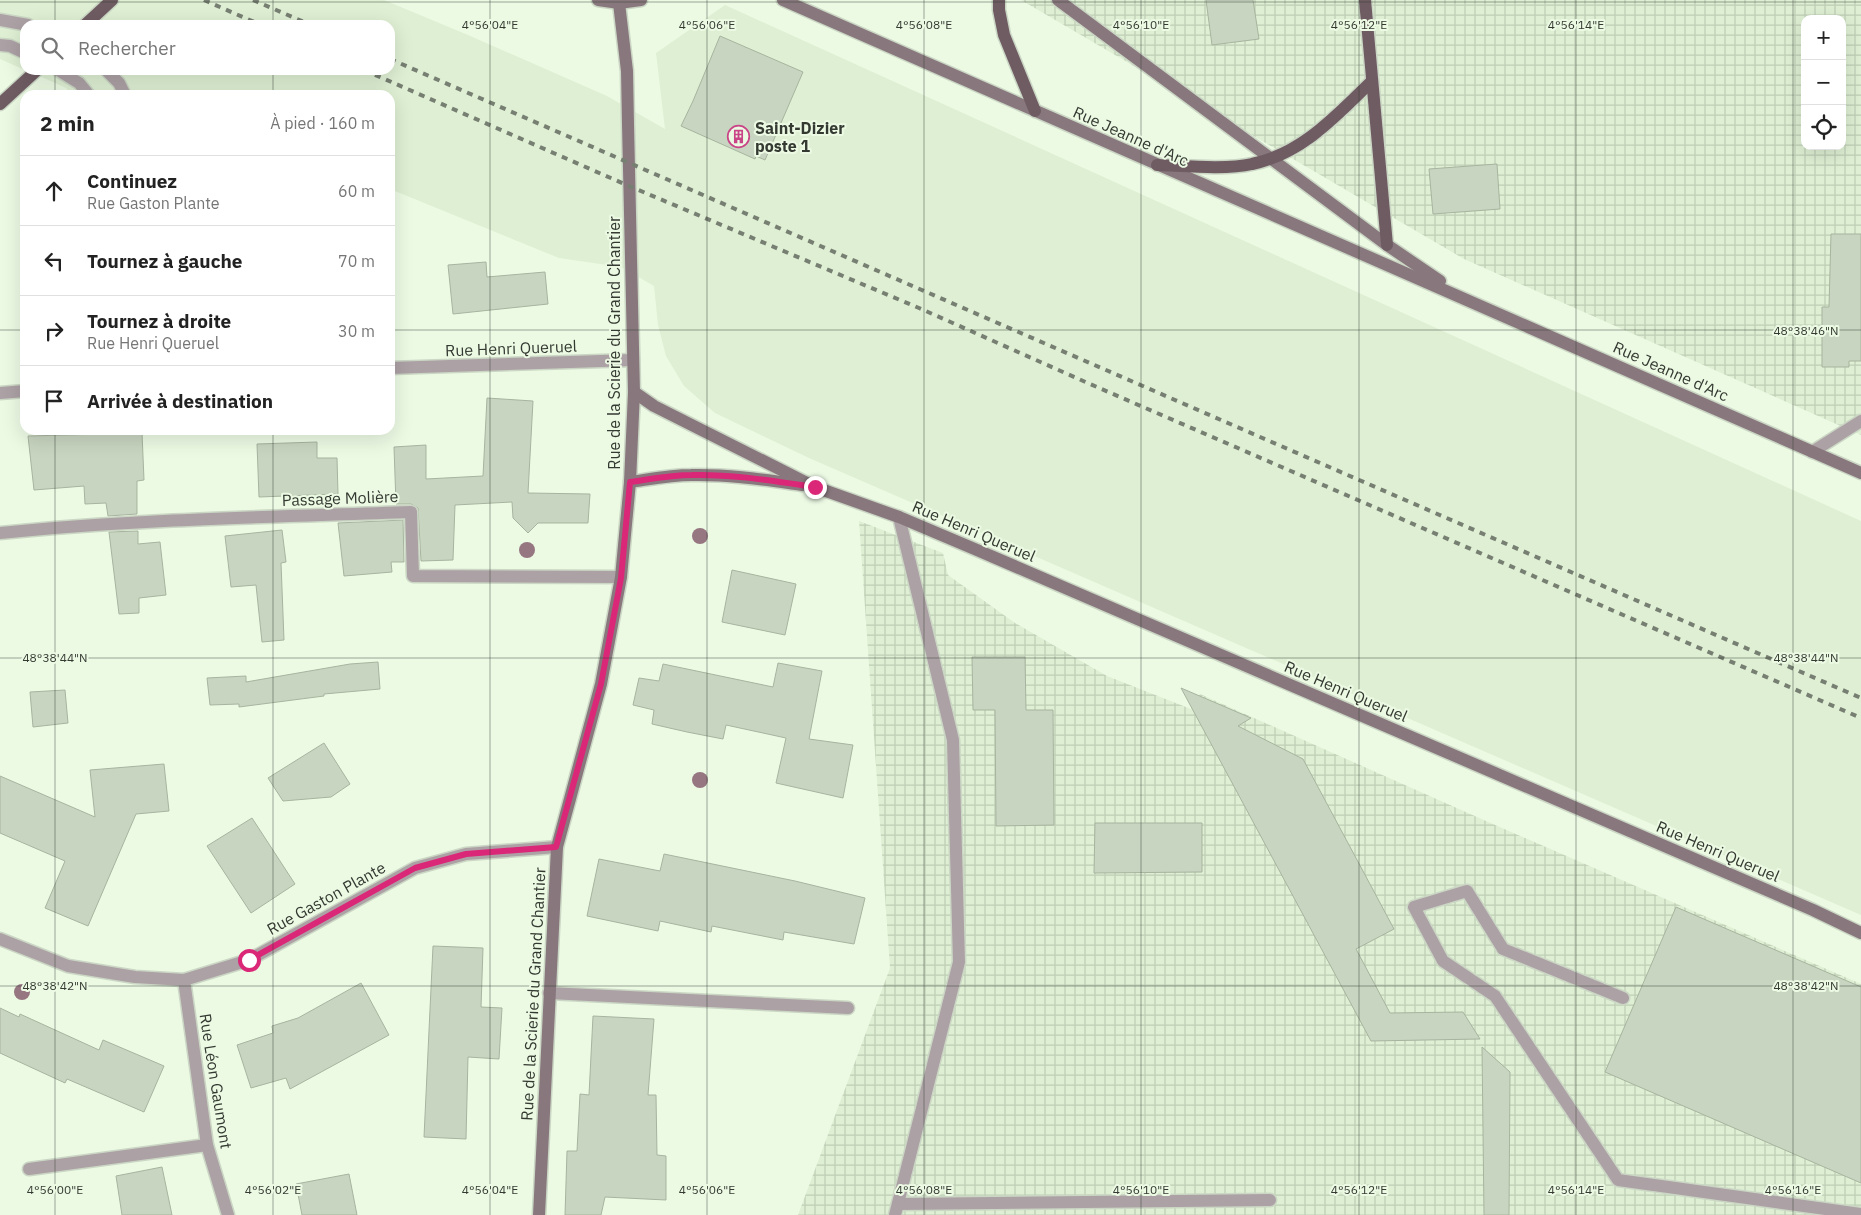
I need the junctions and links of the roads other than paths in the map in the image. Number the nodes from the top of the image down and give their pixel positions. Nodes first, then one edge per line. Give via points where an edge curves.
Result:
1 (112, 0) edge
2 (598, 0) edge
3 (641, 0) edge
4 (783, 0) edge
5 (1000, 0) edge
6 (1058, 0) edge
7 (1365, 0) edge
8 (619, 3) junction
9 (0, 20) edge
10 (90, 20) edge
11 (20, 24) edge
12 (0, 45) edge
13 (20, 51) edge
14 (31, 75) edge
15 (66, 75) edge
16 (111, 75) edge
17 (1372, 81) junction
18 (85, 90) edge
19 (122, 90) edge
20 (2, 101) edge
21 (1035, 111) junction
22 (1271, 158) junction
23 (1157, 165) junction
24 (1386, 245) junction
25 (1468, 299) junction
26 (633, 360) junction
27 (395, 368) edge
28 (20, 391) edge
29 (634, 392) junction
30 (0, 393) edge
31 (1861, 422) edge
32 (1812, 452) junction
33 (1861, 473) edge
34 (630, 482) junction
35 (815, 487) junction
36 (899, 517) junction
37 (0, 533) edge
38 (621, 578) junction
39 (556, 847) junction
40 (1861, 933) edge
41 (0, 939) edge
42 (184, 980) junction
43 (550, 993) junction
44 (1623, 998) dead end
45 (848, 1008) dead end
46 (207, 1145) junction
47 (29, 1169) dead end
48 (1270, 1200) dead end
49 (896, 1210) edge
50 (1861, 1214) edge
51 (228, 1215) edge
52 (539, 1215) edge

1 - 10 main road
2 - 8 main road
3 - 8 main road
4 - 21 main road, Rue Jeanne d'Arc
5 - 21 main road via 1004,35
6 - 22 main road, Rue Jeanne d'Arc
7 - 17 main road
8 - 26 main road, Rue de la Scierie du Grand Chantier via 627,71
9 - 11 street
12 - 13 street
14 - 20 main road
15 - 18 street
16 - 19 street
17 - 22 main road via 1325,127 1300,145
17 - 24 main road
21 - 23 main road, Rue Jeanne d'Arc
22 - 23 main road via 1252,164
22 - 24 main road, Rue Jeanne d'Arc
23 - 25 main road, Rue Jeanne d'Arc
24 - 25 main road, Rue Jeanne d'Arc
25 - 32 main road, Rue Jeanne d'Arc
26 - 27 street, Rue Henri Queruel
26 - 29 main road, Rue de la Scierie du Grand Chantier
28 - 30 street
29 - 34 main road, Rue de la Scierie du Grand Chantier
29 - 35 main road, Rue Henri Queruel via 654,406
31 - 32 street
32 - 33 main road, Rue Jeanne d'Arc
34 - 35 main road, Rue Henri Queruel via 692,475 743,477
34 - 38 main road, Rue de la Scierie du Grand Chantier
35 - 36 main road, Rue Henri Queruel
36 - 40 main road, Rue Henri Queruel
36 - 49 street via 953,740 959,962
37 - 38 street, Passage Molière via 210,519 411,512 414,576
38 - 39 main road, Rue de la Scierie du Grand Chantier via 601,684
39 - 42 street, Rue Gaston Plante via 466,854 415,868 249,960
39 - 43 main road, Rue de la Scierie du Grand Chantier
41 - 42 street, Rue Gaston Plante via 68,966 136,978
42 - 46 street, Rue Léon Gaumont
43 - 45 street
43 - 52 main road, Rue de la Scierie du Grand Chantier
44 - 50 street via 1503,949 1467,891 1414,907 1443,961 1495,996 1618,1180
46 - 47 street
46 - 51 street, Rue Léon Gaumont
48 - 49 street

